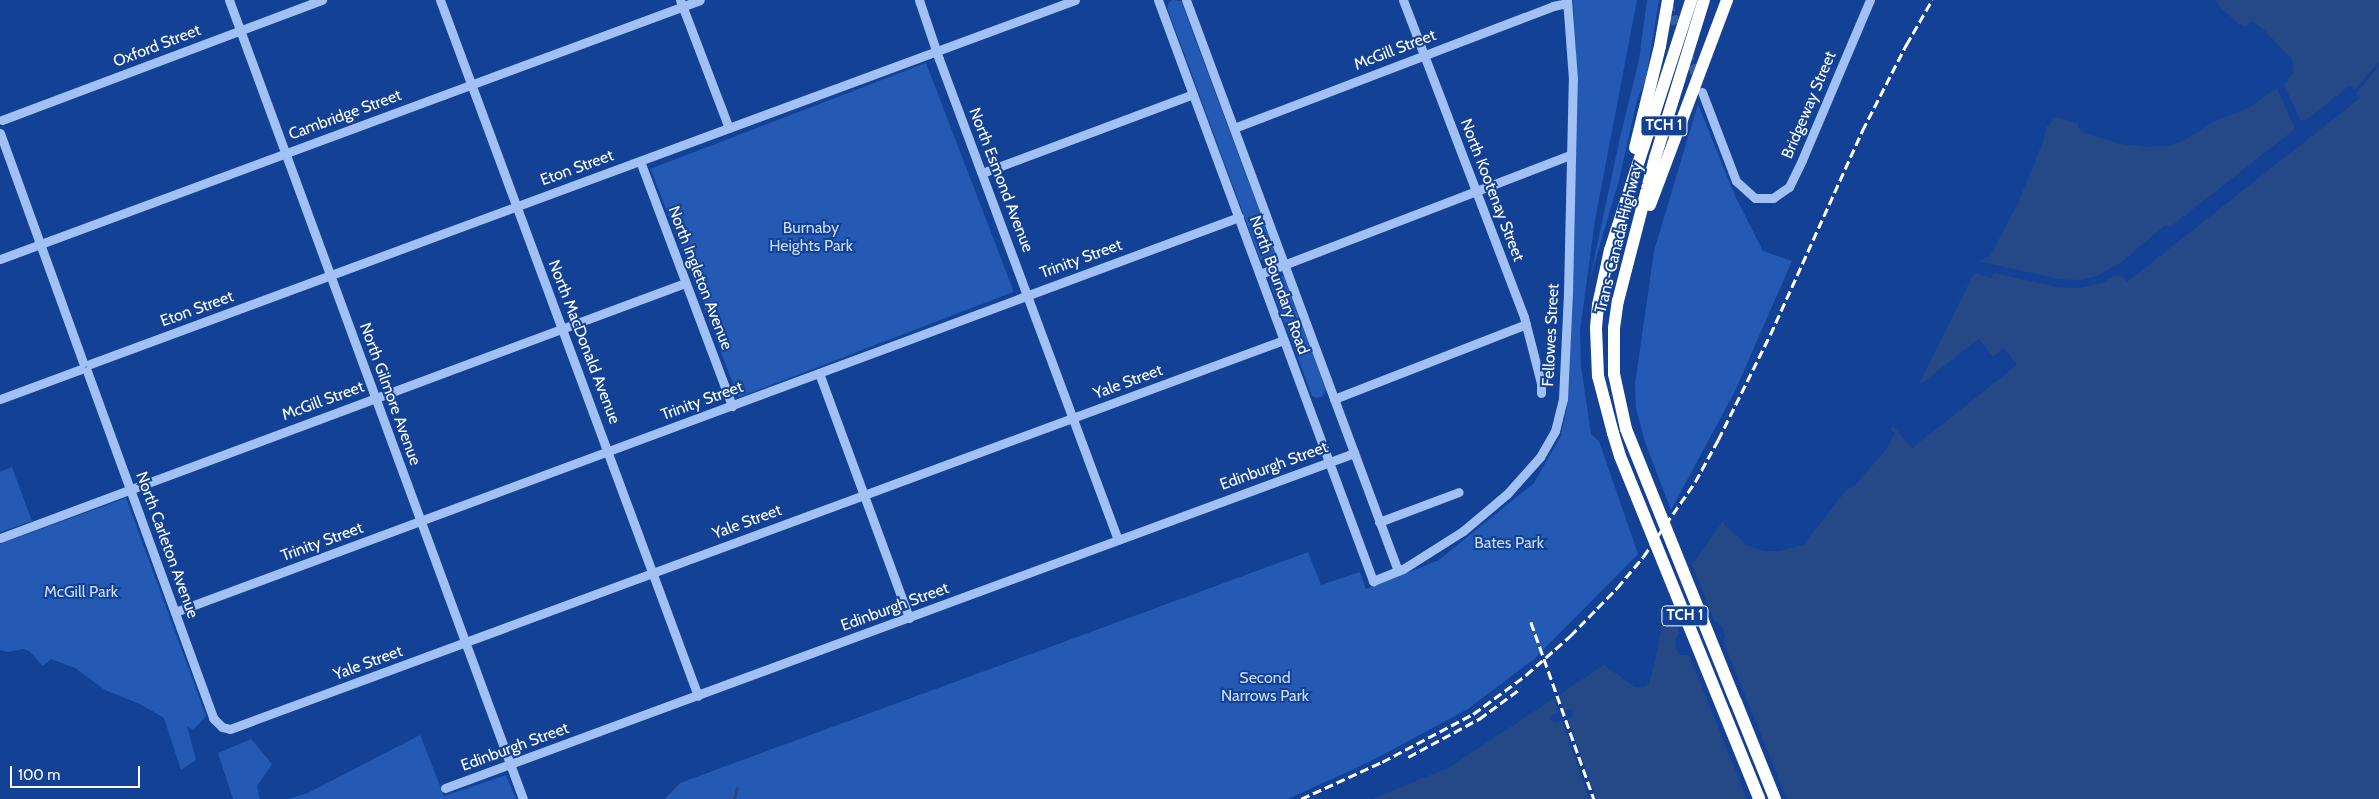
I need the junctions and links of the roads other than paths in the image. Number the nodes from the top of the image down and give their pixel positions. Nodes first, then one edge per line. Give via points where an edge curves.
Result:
1 (229, 0) edge
2 (322, 0) edge
3 (440, 0) edge
4 (700, 0) edge
5 (919, 0) edge
6 (1074, 0) edge
7 (1158, 0) edge
8 (1186, 0) edge
9 (1403, 0) edge
10 (1668, 0) edge
11 (1691, 0) edge
12 (1704, 0) edge
13 (1727, 0) edge
14 (1870, 0) edge
15 (1567, 1) edge
16 (681, 3) edge
17 (240, 30) junction
18 (936, 51) junction
19 (1424, 55) junction
20 (471, 85) junction
21 (1702, 92) tunnel mouth
22 (1193, 94) junction
23 (1, 121) edge
24 (729, 128) junction
25 (1234, 128) junction
26 (0, 133) edge
27 (285, 153) junction
28 (1570, 155) junction
29 (640, 161) junction
30 (982, 173) junction
31 (1476, 190) junction
32 (517, 206) junction
33 (1239, 217) junction
34 (40, 244) junction
35 (1610, 250) junction
36 (1630, 254) junction
37 (0, 259) edge
38 (1284, 265) junction
39 (1260, 274) junction
40 (331, 275) junction
41 (685, 283) junction
42 (1028, 295) junction
43 (1526, 324) junction
44 (562, 329) junction
45 (1284, 340) junction
46 (86, 366) junction
47 (819, 373) junction
48 (1541, 393) dead end
49 (375, 398) junction
50 (0, 399) edge
51 (1334, 399) junction
52 (732, 406) junction
53 (1074, 418) junction
54 (608, 451) junction
55 (1354, 453) junction
56 (1329, 462) junction
57 (130, 490) junction
58 (1460, 492) dead end
59 (864, 495) junction
60 (420, 521) junction
61 (1380, 522) junction
62 (0, 538) edge
63 (1118, 540) junction
64 (1398, 571) junction
65 (653, 573) junction
66 (1374, 581) joint
67 (175, 612) junction
68 (909, 618) junction
69 (465, 643) junction
70 (698, 696) junction
71 (222, 727) joint
72 (510, 765) junction
73 (445, 788) dead end
74 (523, 799) edge
75 (1759, 799) edge
76 (1775, 799) edge

1 - 17 street, North Gilmore Avenue
2 - 17 street, Oxford Street
3 - 20 street, North MacDonald Avenue
4 - 16 street, Cambridge Street
5 - 18 street, North Esmond Avenue
6 - 18 street, Eton Street
7 - 22 street, North Boundary Road
8 - 25 street, North Boundary Road
9 - 19 street, North Kootenay Street
10 - 35 highway via 1645,114
11 - 35 highway, Trans-Canada Highway / TCH 1
12 - 36 highway, Trans-Canada Highway / TCH 1 via 1660,142
13 - 36 highway
14 - 21 street, Bridgeway Street via 1788,187 1773,198 1755,198 1736,181
15 - 19 street, McGill Street
15 - 28 street, Fellowes Street via 1573,79
16 - 20 street, Cambridge Street
16 - 24 street
17 - 23 street, Oxford Street
17 - 27 street, North Gilmore Avenue
18 - 24 street, Eton Street
18 - 30 street, North Esmond Avenue
19 - 25 street, McGill Street
19 - 31 street, North Kootenay Street
20 - 27 street, Cambridge Street
20 - 32 street, North MacDonald Avenue
22 - 30 street
22 - 33 street, North Boundary Road
24 - 29 street, Eton Street
25 - 38 street, North Boundary Road
26 - 34 street, North Carleton Avenue
27 - 34 street, Cambridge Street
27 - 40 street, North Gilmore Avenue
28 - 31 street
28 - 64 street, Fellowes Street via 1565,372 1563,399 1555,431 1540,457 1502,499 1463,531
29 - 32 street, Eton Street
29 - 41 street, North Ingleton Avenue
30 - 42 street, North Esmond Avenue
31 - 38 street
31 - 43 street, North Kootenay Street
32 - 40 street, Eton Street
32 - 44 street, North MacDonald Avenue
33 - 39 street, North Boundary Road
33 - 42 street, Trinity Street
34 - 37 street, Cambridge Street
34 - 46 street, North Carleton Avenue
35 - 75 highway, Trans-Canada Highway / TCH 1, bridge via 1596,328 1598,376 1613,433
36 - 76 highway, Trans-Canada Highway / TCH 1, bridge via 1614,328 1614,374 1626,429
38 - 39 street
38 - 51 street, North Boundary Road
39 - 45 street, North Boundary Road
40 - 46 street, Eton Street
40 - 49 street, North Gilmore Avenue
41 - 44 street, McGill Street
41 - 52 street, North Ingleton Avenue
42 - 47 street, Trinity Street
42 - 53 street, North Esmond Avenue
43 - 48 street, North Kootenay Street
43 - 51 street
44 - 49 street, McGill Street
44 - 54 street, North MacDonald Avenue
45 - 53 street, Yale Street
45 - 56 street, North Boundary Road
46 - 50 street, Eton Street
46 - 57 street, North Carleton Avenue
47 - 52 street, Trinity Street
47 - 59 street
49 - 57 street, McGill Street
49 - 60 street, North Gilmore Avenue
51 - 55 street, North Boundary Road
52 - 54 street, Trinity Street
53 - 59 street, Yale Street
53 - 63 street, North Esmond Avenue
54 - 60 street, Trinity Street
54 - 65 street, North MacDonald Avenue
55 - 56 street, Edinburgh Street
55 - 61 street, North Boundary Road
56 - 63 street, Edinburgh Street
56 - 66 street, North Boundary Road
57 - 62 street, McGill Street
57 - 67 street, North Carleton Avenue
58 - 61 street
59 - 65 street, Yale Street
59 - 68 street
60 - 67 street, Trinity Street
60 - 69 street, North Gilmore Avenue
61 - 64 street, North Boundary Road
63 - 68 street, Edinburgh Street
64 - 66 street, Fellowes Street
65 - 69 street, Yale Street
65 - 70 street, North MacDonald Avenue
67 - 71 street, North Carleton Avenue via 213,718
68 - 70 street, Edinburgh Street
69 - 71 street, Yale Street via 237,727
69 - 72 street, North Gilmore Avenue
70 - 72 street, Edinburgh Street
72 - 73 street, Edinburgh Street
72 - 74 street, North Gilmore Avenue

